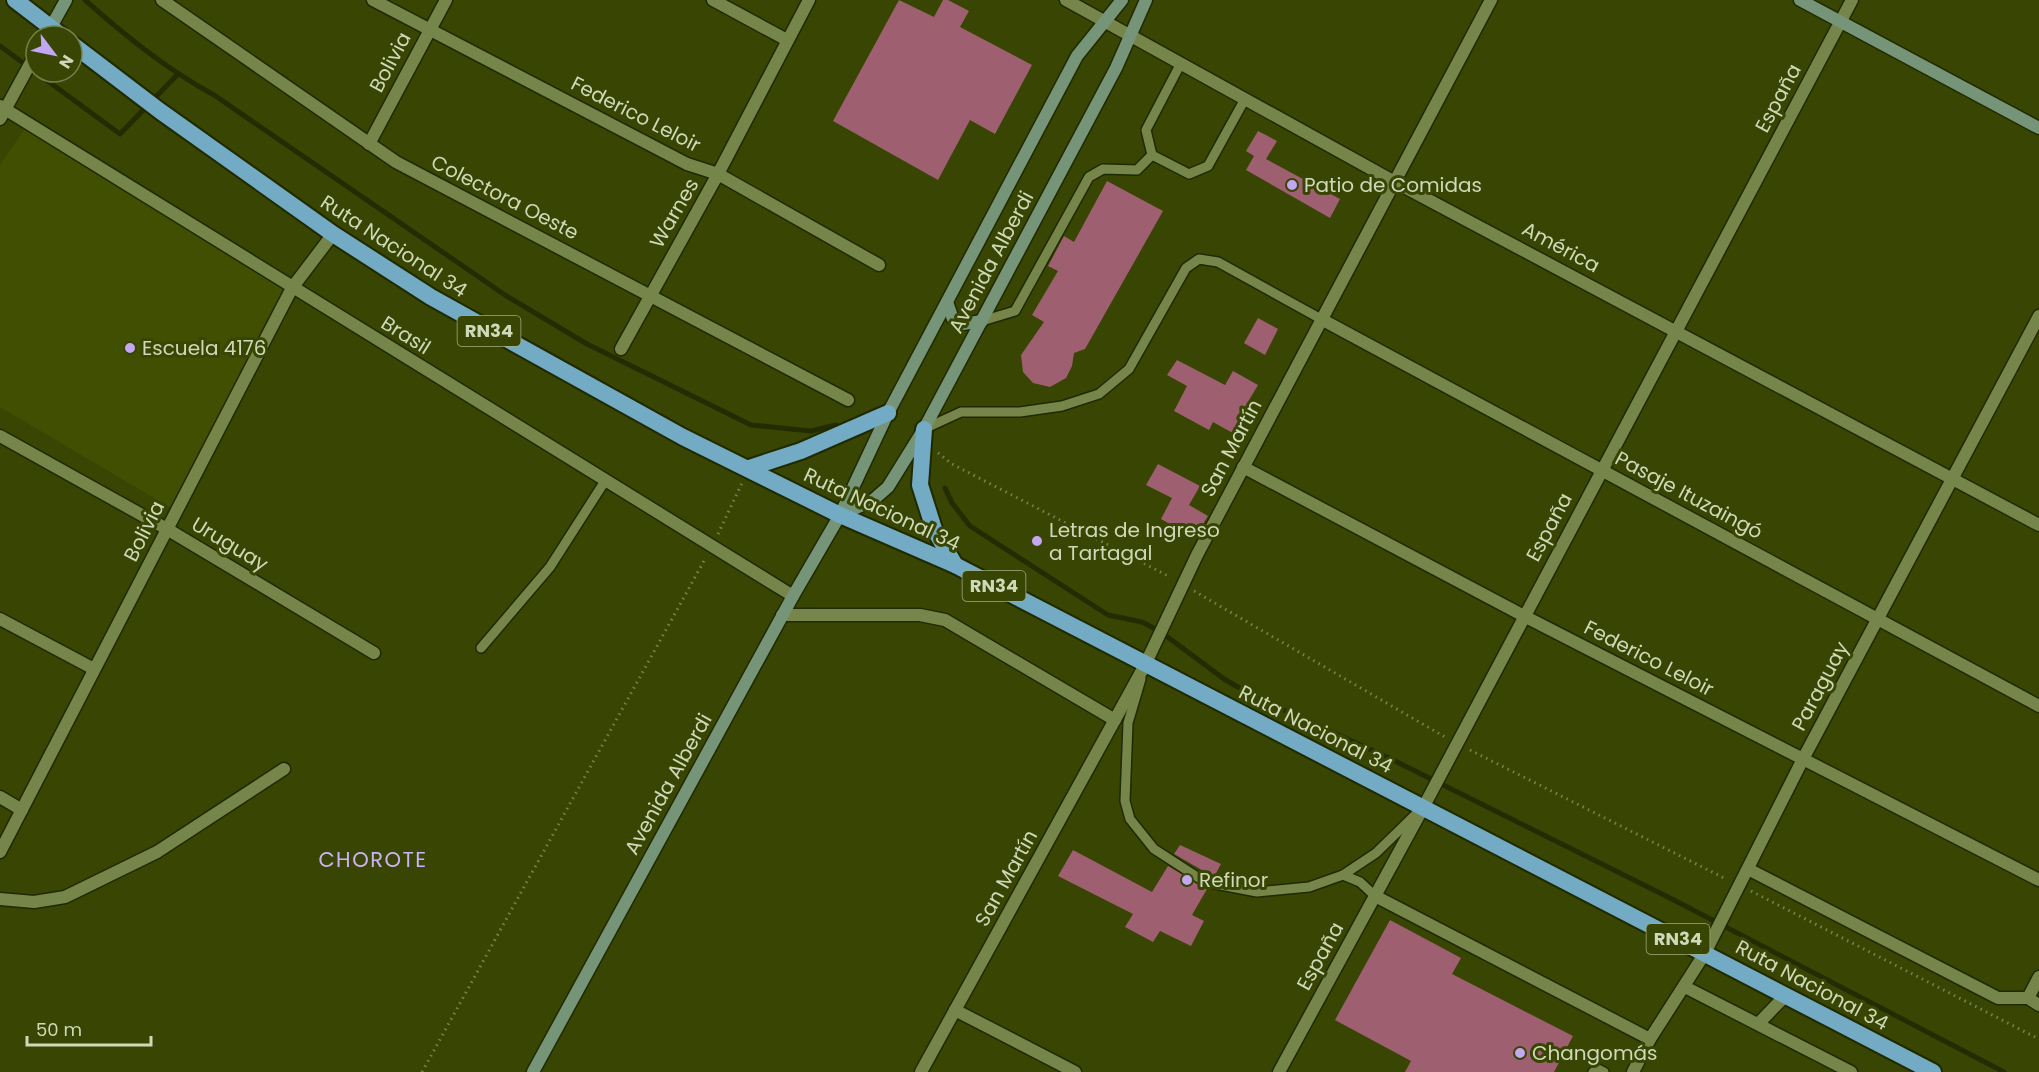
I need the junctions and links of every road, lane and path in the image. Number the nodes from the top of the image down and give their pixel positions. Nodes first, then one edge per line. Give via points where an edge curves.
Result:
1 (15, 0) edge
2 (66, 0) edge
3 (162, 0) edge
4 (373, 0) edge
5 (446, 0) edge
6 (713, 0) edge
7 (809, 0) edge
8 (1066, 0) edge
9 (1122, 0) edge
10 (1146, 0) edge
11 (1491, 0) edge
12 (1800, 0) edge
13 (1852, 0) edge
14 (1106, 22) junction
15 (1840, 22) junction
16 (43, 24) edge
17 (57, 24) edge
18 (430, 29) junction
19 (1131, 35) junction
20 (787, 40) junction
21 (84, 53) edge
22 (1181, 63) junction
23 (24, 74) edge
24 (1245, 99) junction
25 (2, 111) edge
26 (2039, 128) edge
27 (369, 144) junction
28 (1152, 155) junction
29 (718, 174) junction
30 (1393, 181) junction
31 (333, 234) junction
32 (879, 265) dead end
33 (292, 288) junction
34 (650, 294) junction
35 (947, 302) junction
36 (2039, 316) edge
37 (1321, 319) junction
38 (982, 321) junction
39 (1676, 331) junction
40 (621, 349) dead end
41 (848, 400) dead end
42 (888, 413) junction
43 (924, 429) junction
44 (0, 436) edge
45 (1243, 467) junction
46 (749, 468) junction
47 (1602, 470) junction
48 (1953, 478) junction
49 (605, 481) junction
50 (840, 515) junction
51 (2039, 525) edge
52 (166, 529) junction
53 (712, 546) junction
54 (955, 565) junction
55 (793, 596) junction
56 (782, 615) junction
57 (1524, 616) junction
58 (0, 619) edge
59 (1878, 619) junction
60 (481, 648) dead end
61 (374, 653) dead end
62 (1145, 665) junction
63 (94, 669) junction
64 (2039, 706) edge
65 (1115, 720) junction
66 (1803, 759) junction
67 (284, 769) dead end
68 (0, 797) edge
69 (1423, 808) junction
70 (22, 810) junction
71 (0, 852) edge
72 (1748, 869) junction
73 (1343, 875) junction
74 (2039, 880) edge
75 (1375, 896) junction
76 (0, 899) edge
77 (1706, 953) junction
78 (2039, 977) edge
79 (1685, 987) junction
80 (1786, 995) junction
81 (2034, 1002) edge
82 (955, 1010) junction
83 (1759, 1023) junction
84 (1650, 1039) junction
85 (422, 1072) edge
86 (533, 1072) edge
87 (921, 1072) edge
88 (1075, 1072) edge
89 (1279, 1072) edge
90 (1593, 1072) edge
91 (1604, 1072) edge
92 (1633, 1072) edge
93 (1851, 1072) edge
94 (1933, 1072) edge

1 - 16 highway
2 - 17 main road
3 - 27 street, Colectora Oeste
4 - 18 street, Federico Leloir
5 - 18 street, Bolivia
6 - 20 street
7 - 20 street, Warnes
8 - 14 street, América
9 - 14 main road, Avenida Alberdi
10 - 19 main road, Avenida Alberdi
11 - 30 street, San Martín
12 - 15 main road
13 - 15 street, España
14 - 19 street, América
14 - 35 main road, Avenida Alberdi via 1077,56
15 - 26 main road
15 - 39 street, España
18 - 27 street, Bolivia
18 - 29 street, Federico Leloir via 687,164
19 - 22 street, América
19 - 38 main road, Avenida Alberdi
20 - 29 street, Warnes
21 - 31 highway, Ruta Nacional 34 / RN34
22 - 24 street, América
22 - 28 lane via 1146,130
23 - 25 street
24 - 28 lane via 1208,166 1189,174
24 - 30 street, América
25 - 33 street, Brasil
27 - 34 street, Colectora Oeste via 396,162
28 - 38 lane via 1137,170 1103,169 1089,177 1015,311
29 - 32 street, Federico Leloir
29 - 34 street, Warnes
30 - 37 street, San Martín
30 - 39 street, América
31 - 33 street, Bolivia
31 - 46 highway, Ruta Nacional 34 / RN34 via 514,345 683,437
33 - 49 street, Brasil
33 - 52 street, Bolivia
34 - 40 street, Warnes
34 - 41 street, Colectora Oeste
35 - 38 main road via 953,320 963,324
35 - 42 main road, Avenida Alberdi
36 - 48 street, Paraguay
37 - 43 lane via 1218,262 1199,259 1186,268 1129,369 1099,394 1030,411 961,412
37 - 45 street, San Martín
37 - 47 street, Pasaje Ituzaingó
38 - 43 main road, Avenida Alberdi
39 - 47 street, España
39 - 48 street, América
42 - 46 highway via 801,451
42 - 50 main road, Avenida Alberdi
43 - 50 main road, Avenida Alberdi via 888,487 872,501
43 - 54 highway via 920,485 934,529
44 - 52 street, Uruguay
45 - 57 street, Federico Leloir
45 - 62 street, San Martín
46 - 50 highway, Ruta Nacional 34 / RN34
46 - 53 path
47 - 57 street, España
47 - 59 street, Pasaje Ituzaingó
48 - 51 street, América
48 - 59 street, Paraguay
49 - 53 street, Brasil
49 - 60 lane via 550,567
50 - 54 highway, Ruta Nacional 34 / RN34
50 - 55 main road, Avenida Alberdi
52 - 61 street, Uruguay
52 - 63 street, Bolivia
53 - 55 street, Brasil
53 - 85 path
54 - 62 highway, Ruta Nacional 34 / RN34
55 - 56 main road, Avenida Alberdi
56 - 65 street via 920,615 945,620
56 - 86 main road, Avenida Alberdi
57 - 66 street, Federico Leloir
57 - 69 street, España
58 - 63 street
59 - 64 street, Pasaje Ituzaingó
59 - 66 street, Paraguay
62 - 65 street, San Martín
62 - 69 highway, Ruta Nacional 34 / RN34
62 - 73 lane via 1128,723 1125,801 1130,819 1155,849 1205,882 1257,892 1309,887
63 - 70 street, Bolivia
65 - 82 street, San Martín
66 - 72 street, Paraguay
66 - 74 street, Federico Leloir
67 - 76 street via 157,852 65,897 34,902
68 - 70 street
69 - 73 lane via 1376,853
69 - 75 street, España
69 - 77 highway, Ruta Nacional 34 / RN34
70 - 71 street, Bolivia
72 - 77 street, Paraguay
72 - 81 street via 1998,998
73 - 75 lane via 1360,882
75 - 84 street
75 - 89 street, España
77 - 79 street, Paraguay
77 - 80 highway, Ruta Nacional 34 / RN34
78 - 81 street
79 - 83 street
79 - 84 street, Paraguay
80 - 83 street
80 - 94 highway, Ruta Nacional 34 / RN34
82 - 87 street, San Martín
82 - 88 street
83 - 93 street
84 - 92 street, Paraguay
90 - 91 lane

